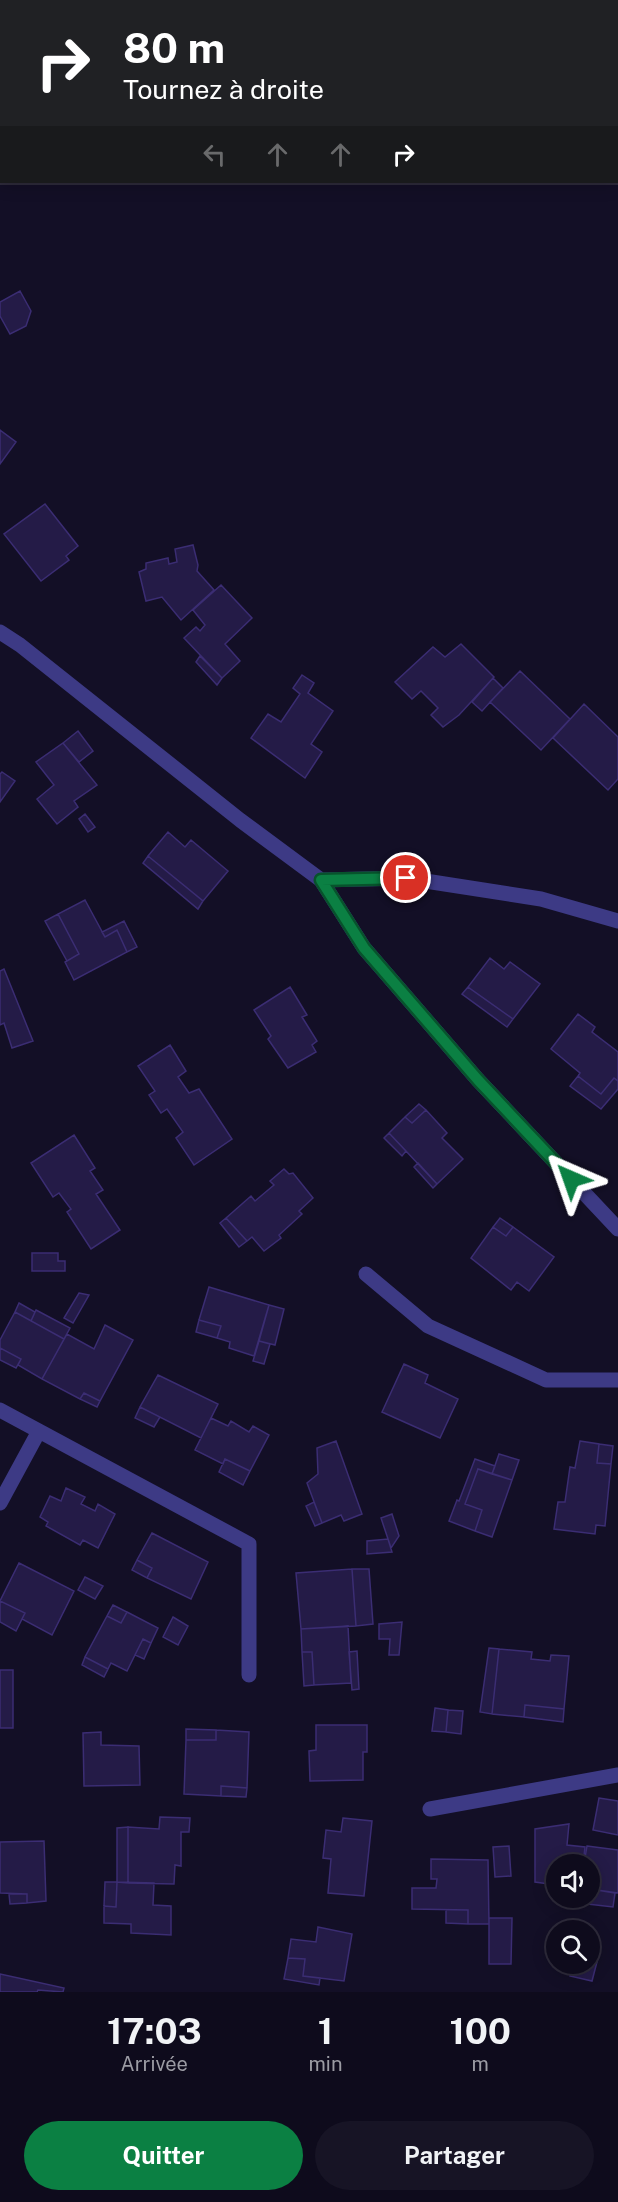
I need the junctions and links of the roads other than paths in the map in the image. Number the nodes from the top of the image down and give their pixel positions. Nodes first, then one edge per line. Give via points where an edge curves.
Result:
1 (0, 632) edge
2 (321, 880) junction
3 (618, 921) edge
4 (618, 1229) edge
5 (366, 1274) dead end
6 (618, 1380) edge
7 (0, 1410) edge
8 (39, 1431) junction
9 (0, 1503) edge
10 (249, 1676) dead end
11 (618, 1774) edge
12 (430, 1809) dead end

1 - 2 street
2 - 3 street via 406,878 541,899
2 - 4 street via 364,948 478,1080
5 - 6 street via 428,1326 546,1380
7 - 8 street
8 - 9 street
8 - 10 street via 249,1544
11 - 12 street

